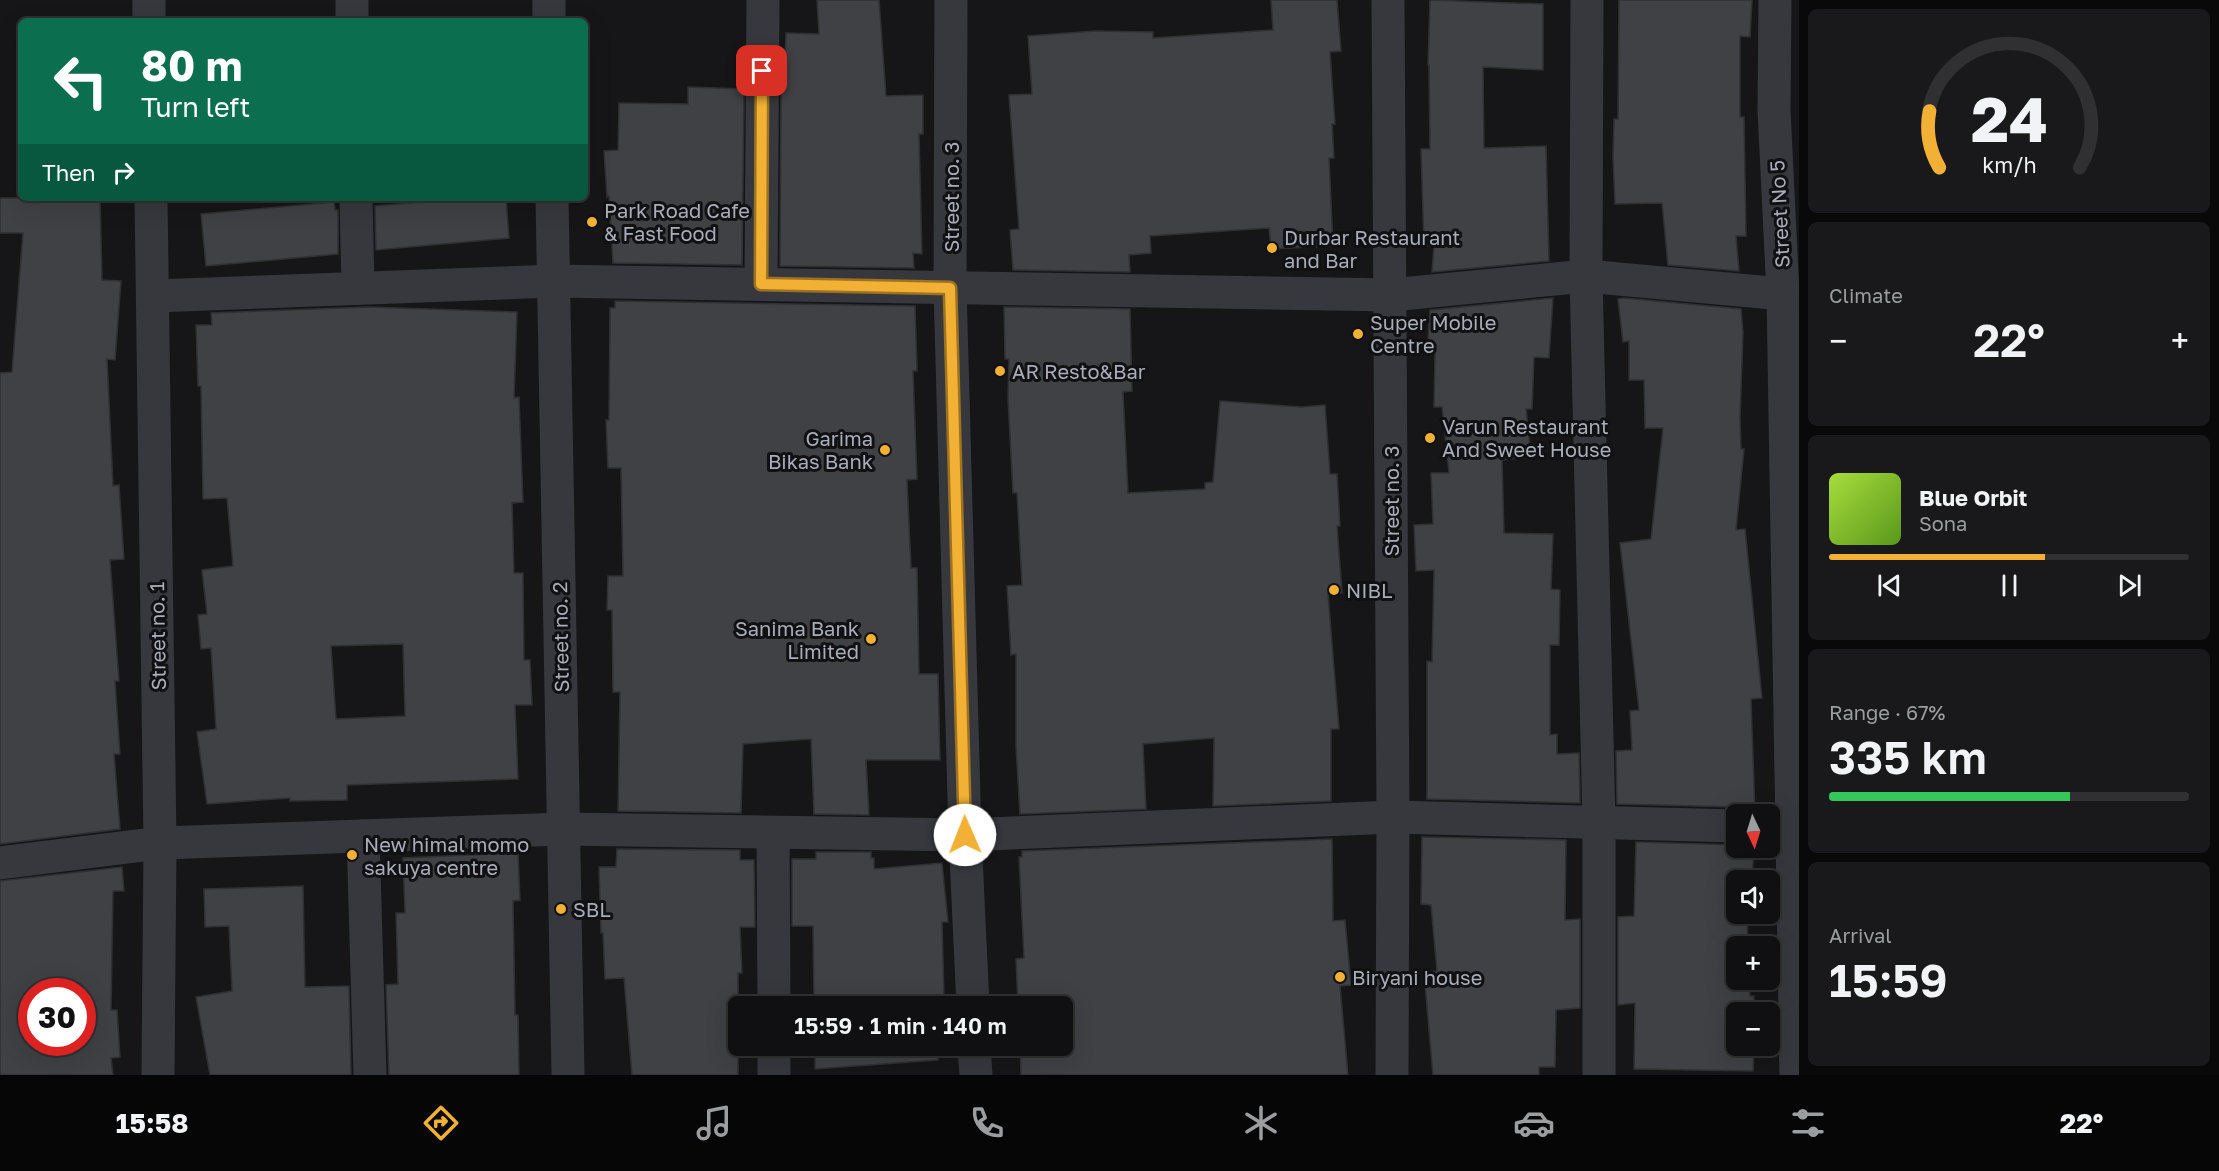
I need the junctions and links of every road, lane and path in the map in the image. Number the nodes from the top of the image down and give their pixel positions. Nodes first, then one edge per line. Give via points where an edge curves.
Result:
1 (149, 0) edge
2 (352, 0) edge
3 (549, 0) edge
4 (763, 0) edge
5 (951, 0) edge
6 (1388, 0) edge
7 (1587, 0) edge
8 (1775, 0) edge
9 (149, 18) edge
10 (352, 18) edge
11 (549, 18) edge
12 (1786, 110) edge
13 (151, 201) edge
14 (356, 201) edge
15 (552, 201) edge
16 (1586, 276) junction
17 (554, 281) junction
18 (761, 284) junction
19 (358, 288) junction
20 (950, 288) junction
21 (1783, 294) junction
22 (1390, 295) junction
23 (153, 296) junction
24 (1393, 817) junction
25 (1599, 823) junction
26 (1726, 826) edge
27 (1781, 827) edge
28 (563, 829) junction
29 (773, 832) junction
30 (965, 835) junction
31 (363, 836) junction
32 (160, 843) junction
33 (0, 863) edge
34 (774, 996) edge
35 (973, 996) edge
36 (774, 1056) edge
37 (975, 1056) edge
38 (158, 1075) edge
39 (370, 1075) edge
40 (568, 1075) edge
41 (774, 1075) edge
42 (976, 1075) edge
43 (1392, 1075) edge
44 (1599, 1075) edge
45 (1796, 1075) edge

1 - 9 street
2 - 10 street
3 - 11 street
4 - 18 street
5 - 20 street, Street no. 3
6 - 22 street, Street no. 3
7 - 16 street
8 - 12 street, Street No 5
12 - 21 street, Street No 5
13 - 23 street, Street no. 1
14 - 19 street
15 - 17 street, Street no. 2
16 - 21 street
16 - 22 street
16 - 25 street
17 - 18 street
17 - 19 street
17 - 28 street, Street no. 2
18 - 20 street
19 - 23 street
20 - 22 street
20 - 30 street, Street no. 3
21 - 27 street, Street No 5
22 - 24 street, Street no. 3
23 - 32 street, Street no. 1
24 - 25 street
24 - 30 street
24 - 43 street, Street no. 3
25 - 26 street
25 - 44 street
27 - 45 street, Street No 5
28 - 29 street
28 - 31 street
28 - 40 street, Street no. 2
29 - 30 street
29 - 34 street
30 - 35 street, Street no. 3
31 - 32 street
31 - 39 street
32 - 33 street
32 - 38 street, Street no. 1
36 - 41 street
37 - 42 street

